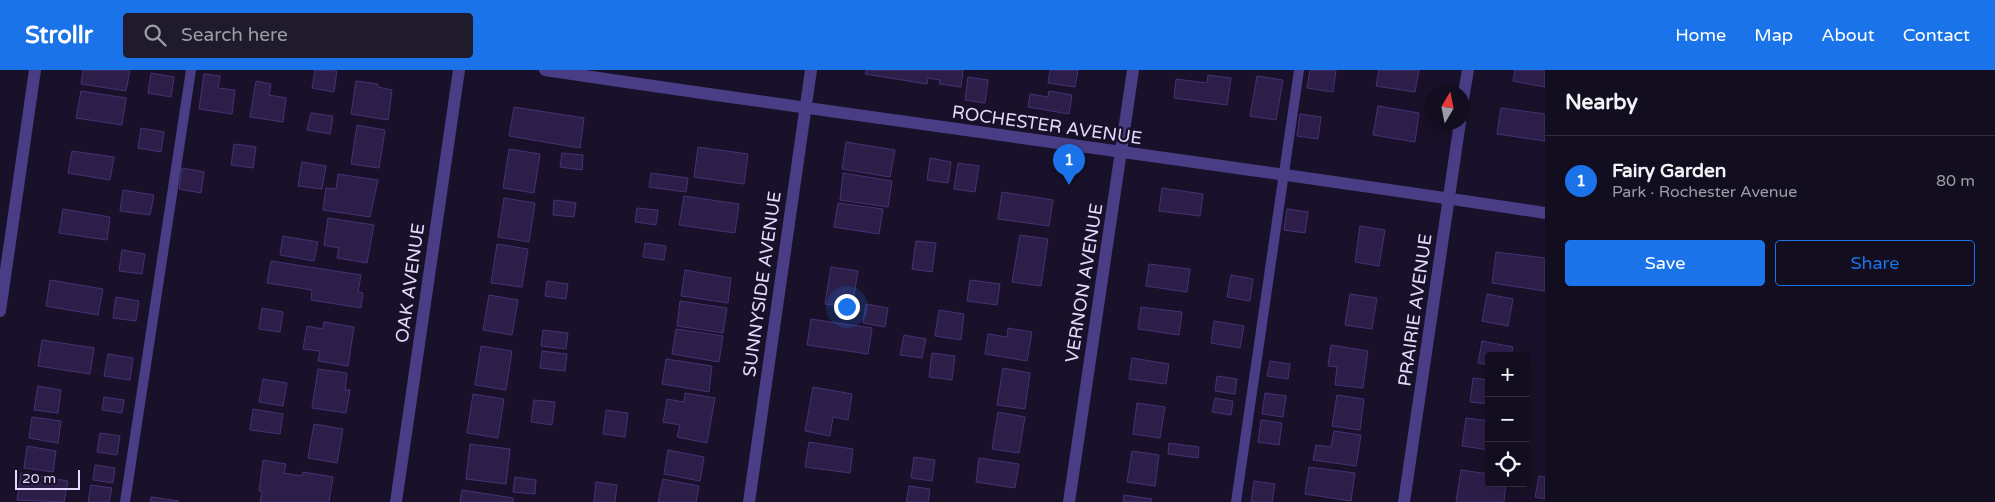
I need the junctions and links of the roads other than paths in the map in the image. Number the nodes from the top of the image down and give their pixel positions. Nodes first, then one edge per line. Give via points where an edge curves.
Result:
1 (35, 70) edge
2 (191, 70) edge
3 (459, 70) edge
4 (545, 70) edge
5 (811, 70) edge
6 (1133, 70) edge
7 (1299, 70) edge
8 (1468, 70) edge
9 (1465, 85) edge
10 (805, 109) junction
11 (1459, 130) edge
12 (1122, 154) junction
13 (1284, 174) junction
14 (1449, 198) junction
15 (1545, 213) edge
16 (0, 311) edge
17 (126, 502) edge
18 (396, 502) edge
19 (749, 502) edge
20 (1069, 502) edge
21 (1236, 502) edge
22 (1404, 502) edge

1 - 16 street
2 - 17 lane
3 - 18 street, OAK AVENUE
4 - 10 street, ROCHESTER AVENUE
5 - 10 street, SUNNYSIDE AVENUE
6 - 12 street, VERNON AVENUE
7 - 13 lane
8 - 9 street
10 - 12 street, ROCHESTER AVENUE
10 - 19 street, SUNNYSIDE AVENUE
11 - 14 street, PRAIRIE AVENUE
12 - 13 street, ROCHESTER AVENUE
12 - 20 street, VERNON AVENUE
13 - 14 street, ROCHESTER AVENUE
13 - 21 lane
14 - 15 street, ROCHESTER AVENUE
14 - 22 street, PRAIRIE AVENUE

